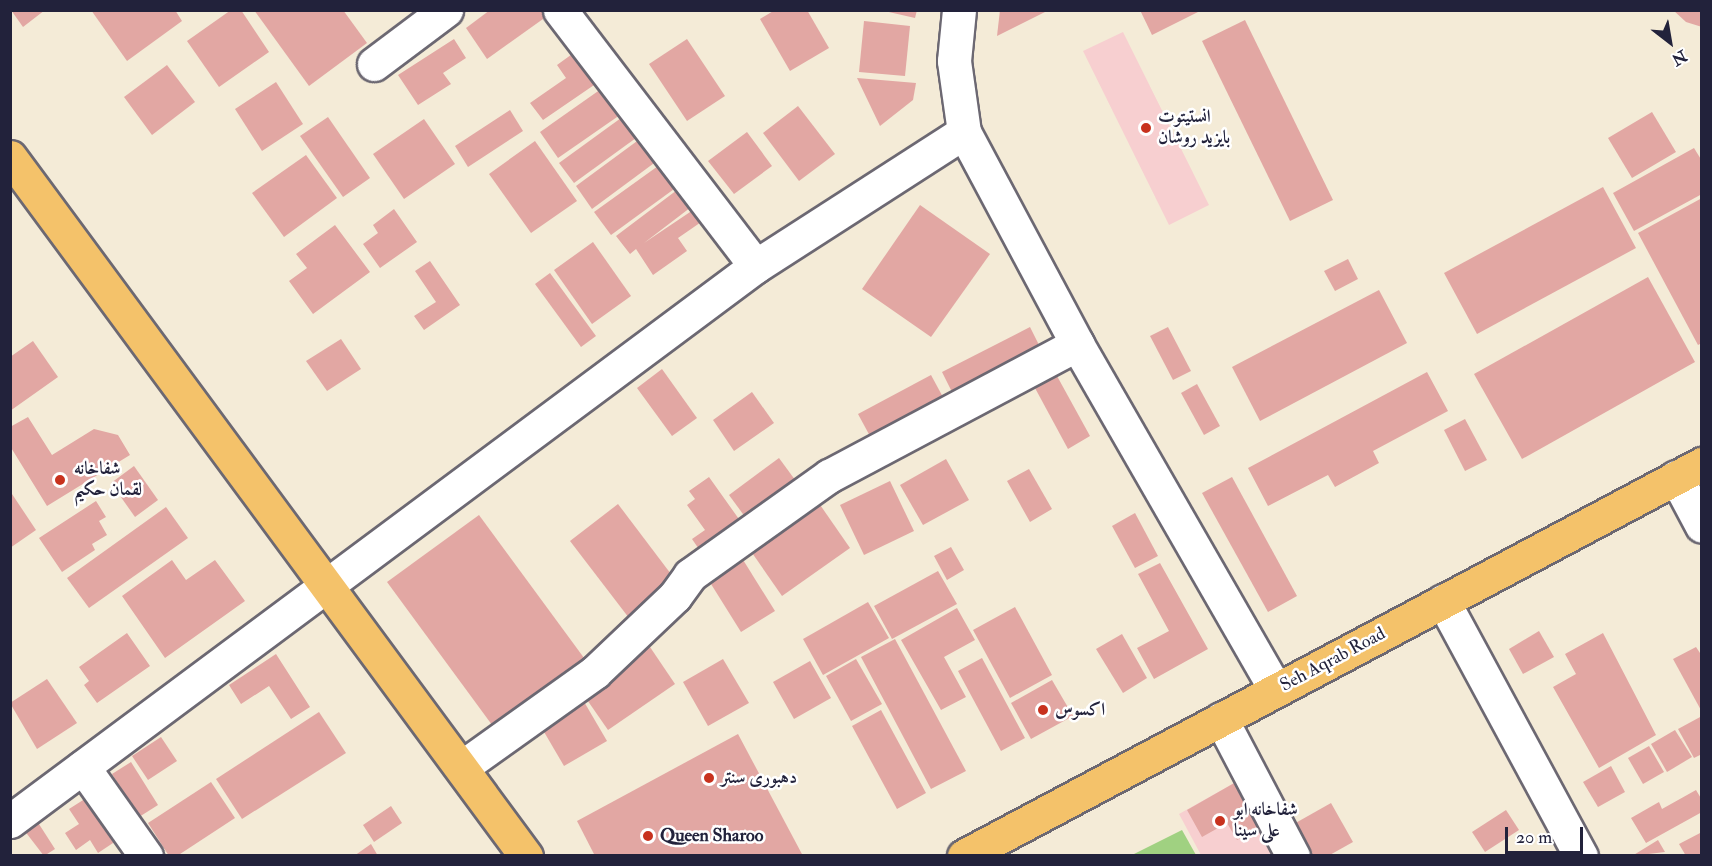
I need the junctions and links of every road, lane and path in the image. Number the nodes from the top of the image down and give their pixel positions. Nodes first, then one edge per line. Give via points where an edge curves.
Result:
1 (446, 10) edge
2 (560, 10) edge
3 (959, 10) edge
4 (374, 64) dead end
5 (964, 132) junction
6 (10, 156) edge
7 (756, 266) junction
8 (1077, 344) junction
9 (1689, 471) edge
10 (1701, 526) edge
11 (328, 584) junction
12 (1443, 601) junction
13 (1276, 690) junction
14 (1221, 719) junction
15 (83, 767) junction
16 (462, 767) junction
17 (10, 821) edge
18 (146, 855) edge
19 (526, 855) edge
20 (964, 855) edge
21 (1293, 855) edge
22 (1581, 855) edge

1 - 4 street
2 - 7 street
3 - 5 street via 954,61
5 - 7 street
5 - 8 street
6 - 11 main road
7 - 11 street
8 - 13 street
8 - 16 street via 829,476 690,575 675,596 595,672
9 - 10 street
9 - 12 main road, Seh Aqrab Road
11 - 15 street
11 - 16 main road
12 - 13 main road, Seh Aqrab Road
12 - 22 street
13 - 14 main road, Seh Aqrab Road
14 - 20 main road, Seh Aqrab Road
14 - 21 street
15 - 17 street
15 - 18 street
16 - 19 main road

